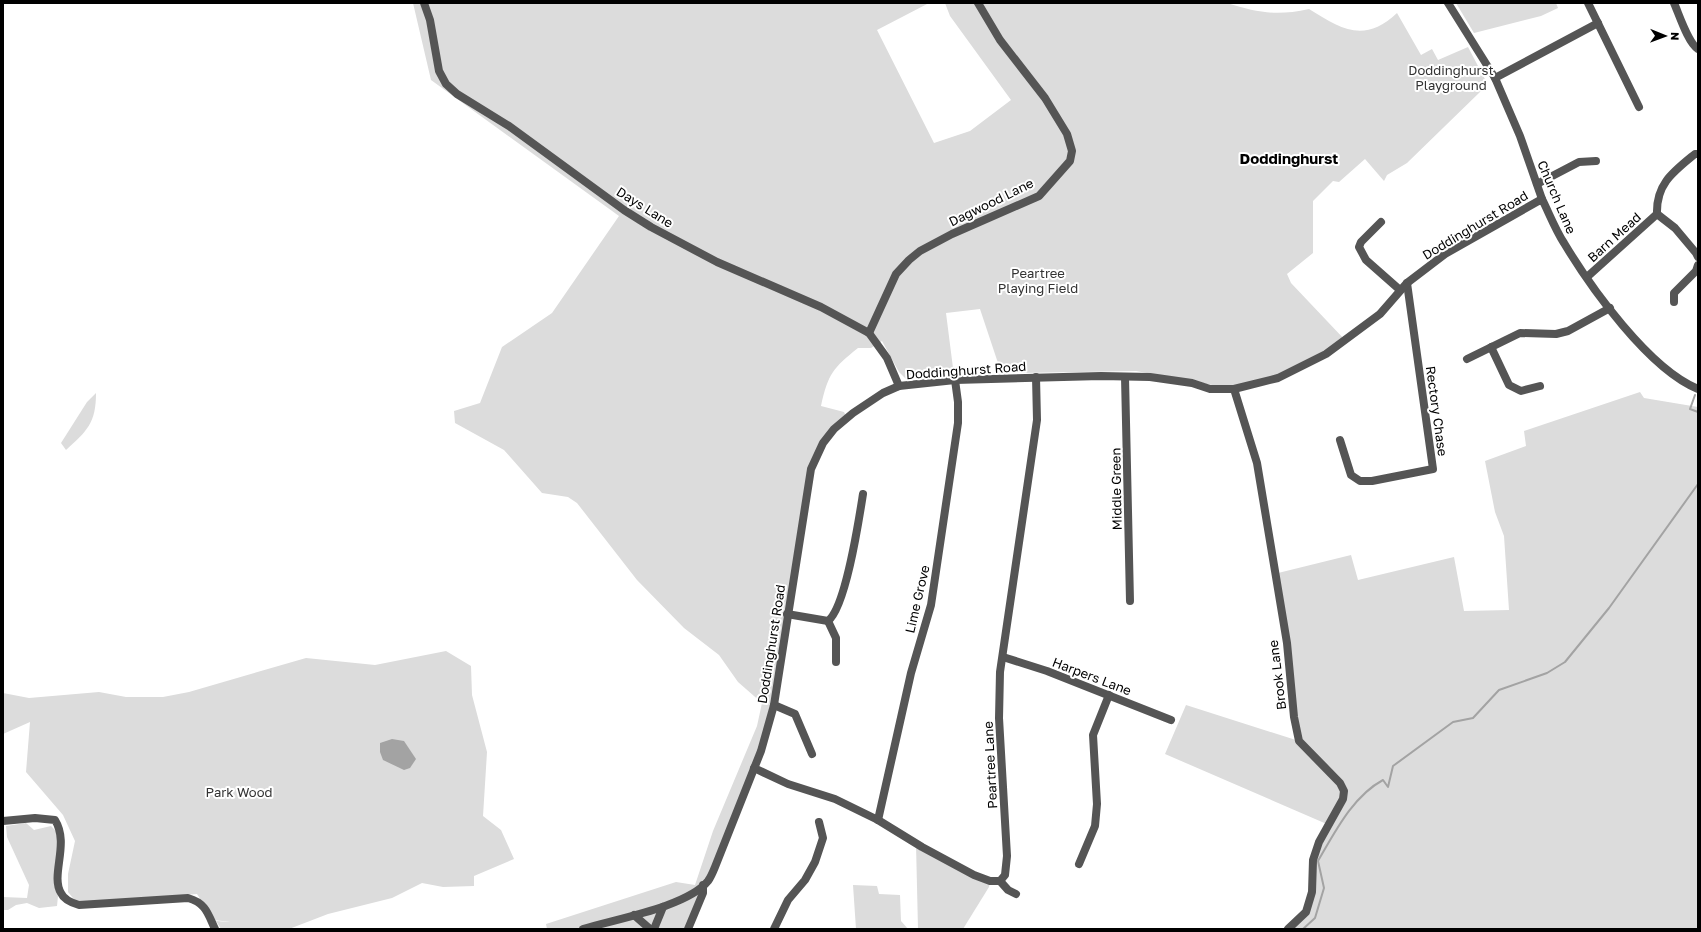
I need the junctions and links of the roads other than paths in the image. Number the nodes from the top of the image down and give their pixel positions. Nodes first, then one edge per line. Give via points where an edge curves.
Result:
1 (424, 3) edge
2 (978, 3) edge
3 (1448, 3) edge
4 (1588, 3) edge
5 (1674, 3) edge
6 (1598, 23) junction
7 (1698, 49) edge
8 (1495, 78) junction
9 (1640, 107) dead end
10 (1698, 154) edge
11 (1596, 160) dead end
12 (1537, 184) junction
13 (1542, 199) junction
14 (1657, 214) junction
15 (1381, 222) dead end
16 (1698, 257) edge
17 (1698, 265) edge
18 (1587, 277) junction
19 (1407, 283) junction
20 (1400, 290) junction
21 (1674, 302) dead end
22 (1610, 308) junction
23 (869, 333) junction
24 (1491, 347) junction
25 (1467, 359) dead end
26 (1036, 377) junction
27 (1125, 377) junction
28 (955, 380) junction
29 (899, 386) junction
30 (1540, 386) dead end
31 (1234, 389) junction
32 (1698, 389) edge
33 (1340, 440) dead end
34 (863, 494) dead end
35 (1130, 601) dead end
36 (787, 614) junction
37 (828, 621) junction
38 (1003, 657) junction
39 (836, 662) dead end
40 (1109, 695) junction
41 (774, 705) junction
42 (1171, 720) dead end
43 (812, 754) dead end
44 (754, 768) junction
45 (878, 820) junction
46 (3, 821) edge
47 (819, 822) dead end
48 (1079, 864) dead end
49 (1000, 881) junction
50 (703, 885) junction
51 (1016, 894) dead end
52 (663, 907) junction
53 (634, 915) junction
54 (215, 929) edge
55 (583, 929) edge
56 (650, 929) edge
57 (654, 929) edge
58 (688, 929) edge
59 (774, 929) edge
60 (1288, 929) edge

1 - 23 street, Days Lane via 432,27 439,71 446,84 456,94 509,126 651,227 717,262 820,307
2 - 23 street, Dagwood Lane via 1000,40 1045,98 1067,134 1072,151 1070,161 1039,196 952,234 920,251 909,260 896,274
3 - 8 street, Church Lane
4 - 6 street
5 - 7 street via 1694,47
6 - 8 street
6 - 9 street
8 - 12 street, Church Lane
10 - 14 street, Barn Mead via 1674,171 1663,184
11 - 12 street via 1579,162
12 - 13 street, Church Lane
13 - 18 street, Church Lane via 1563,242
13 - 19 street, Doddinghurst Road via 1445,254
14 - 16 street, Barn Mead via 1675,228
14 - 18 street, Barn Mead
15 - 20 street via 1359,247 1366,260
17 - 21 street via 1696,271 1670,292
18 - 22 street, Church Lane
19 - 20 street, Doddinghurst Road
19 - 33 street, Rectory Chase via 1433,469 1360,481 1351,475
20 - 31 street, Doddinghurst Road via 1380,314 1326,354 1278,378
22 - 24 street via 1556,334 1520,332
22 - 32 street, Church Lane via 1661,365 1671,374
23 - 29 street, Days Lane via 887,358
24 - 25 street
24 - 30 street via 1509,385 1521,391
26 - 27 street, Doddinghurst Road
26 - 28 street, Doddinghurst Road
26 - 38 street, Peartree Lane via 1037,420
27 - 31 street, Doddinghurst Road via 1177,380 1210,389
27 - 35 street, Middle Green
28 - 29 street, Doddinghurst Road
28 - 45 street, Lime Grove via 958,423 933,590 911,673
29 - 36 street, Doddinghurst Road via 883,393 834,429 816,456 809,479
31 - 60 street, Brook Lane via 1256,463 1287,643 1299,741 1340,783 1344,791 1343,799 1319,842 1313,860 1312,892 1306,912
34 - 37 street via 857,538 838,607
36 - 37 street
36 - 41 street, Doddinghurst Road
37 - 39 street via 836,638
38 - 40 street, Harpers Lane
38 - 49 street, Peartree Lane via 998,718 1007,856 1005,875
40 - 42 street, Harpers Lane
40 - 48 street via 1093,735 1097,804 1094,826
41 - 43 street via 795,714
41 - 44 street, Doddinghurst Road
44 - 45 street via 788,784 836,799
44 - 50 street, Doddinghurst Road via 715,867
45 - 49 street via 974,875 990,881
46 - 54 street via 35,818 55,820 61,829 58,878 60,893 68,901 79,905 188,898 198,900 205,908
47 - 59 street via 823,838 815,862 805,880 788,900
49 - 51 street
50 - 52 street, Doddinghurst Road via 684,898
50 - 58 street via 703,893
52 - 53 street, Doddinghurst Road
52 - 57 street
53 - 55 street, Doddinghurst Road
53 - 56 street

